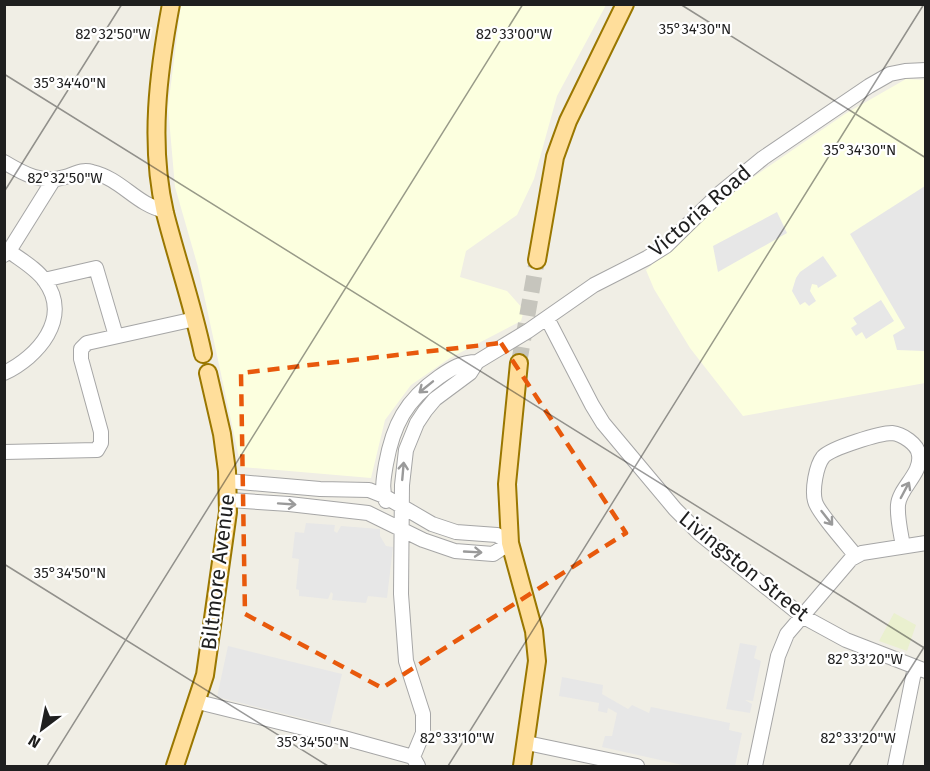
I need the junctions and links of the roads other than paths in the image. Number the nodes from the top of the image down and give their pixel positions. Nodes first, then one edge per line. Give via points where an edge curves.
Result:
1 (171, 4) edge
2 (625, 4) edge
3 (926, 70) edge
4 (4, 162) edge
5 (54, 179) junction
6 (165, 211) junction
7 (7, 253) edge
8 (537, 260) tunnel mouth
9 (44, 280) junction
10 (547, 318) junction
11 (195, 319) junction
12 (116, 336) junction
13 (203, 354) dead end
14 (477, 362) junction
15 (519, 363) tunnel mouth
16 (4, 373) edge
17 (208, 373) dead end
18 (4, 452) edge
19 (228, 481) junction
20 (384, 496) junction
21 (229, 500) junction
22 (402, 506) junction
23 (401, 529) junction
24 (510, 543) junction
25 (926, 543) edge
26 (903, 546) junction
27 (856, 556) junction
28 (801, 616) junction
29 (920, 669) edge
30 (198, 702) junction
31 (527, 743) junction
32 (416, 762) edge
33 (175, 766) edge
34 (522, 766) edge
35 (638, 766) edge
36 (754, 766) edge
37 (895, 766) edge

1 - 6 main road via 156,127
2 - 8 main road via 558,148
3 - 10 street, Victoria Road via 890,74 869,86 763,158 666,246 594,285
4 - 5 street via 31,177
5 - 6 street via 91,171 118,183 144,204
5 - 7 street
6 - 11 main road
7 - 9 street
9 - 12 street via 96,268
9 - 16 street via 55,307 49,332 30,357
10 - 14 street, Victoria Road
10 - 28 street, Livingston Street via 603,423 675,509 715,547
11 - 12 street
11 - 13 main road
12 - 18 street via 87,343 81,349 101,432 97,450
14 -> 20 street, Victoria Road via 465,362 449,370 412,400 389,444
22 -> 14 street, Victoria Road via 406,450 417,423 435,399 470,373
15 - 24 main road via 507,484
17 - 19 main road, Biltmore Avenue
19 - 20 street via 369,490
19 - 21 main road, Biltmore Avenue
20 - 22 street
20 - 23 street, Victoria Road
21 -> 23 street via 368,513
21 - 30 main road, Biltmore Avenue via 208,660
22 - 23 street, Victoria Road
22 - 24 street via 441,527 469,534 497,534
23 -> 24 street via 455,551 493,554
23 - 32 street via 406,661 423,714
24 - 31 main road via 534,631 537,661
25 - 26 street
26 - 27 street
26 -> 27 street via 898,504 918,467 919,455 914,445 892,433 843,446 821,459 814,485 815,503
27 - 28 street
28 - 29 street, Livingston Street via 846,640
28 - 36 street via 778,654
29 - 37 street
30 - 32 street via 344,738
30 - 33 main road, Biltmore Avenue
31 - 34 main road
31 - 35 street

